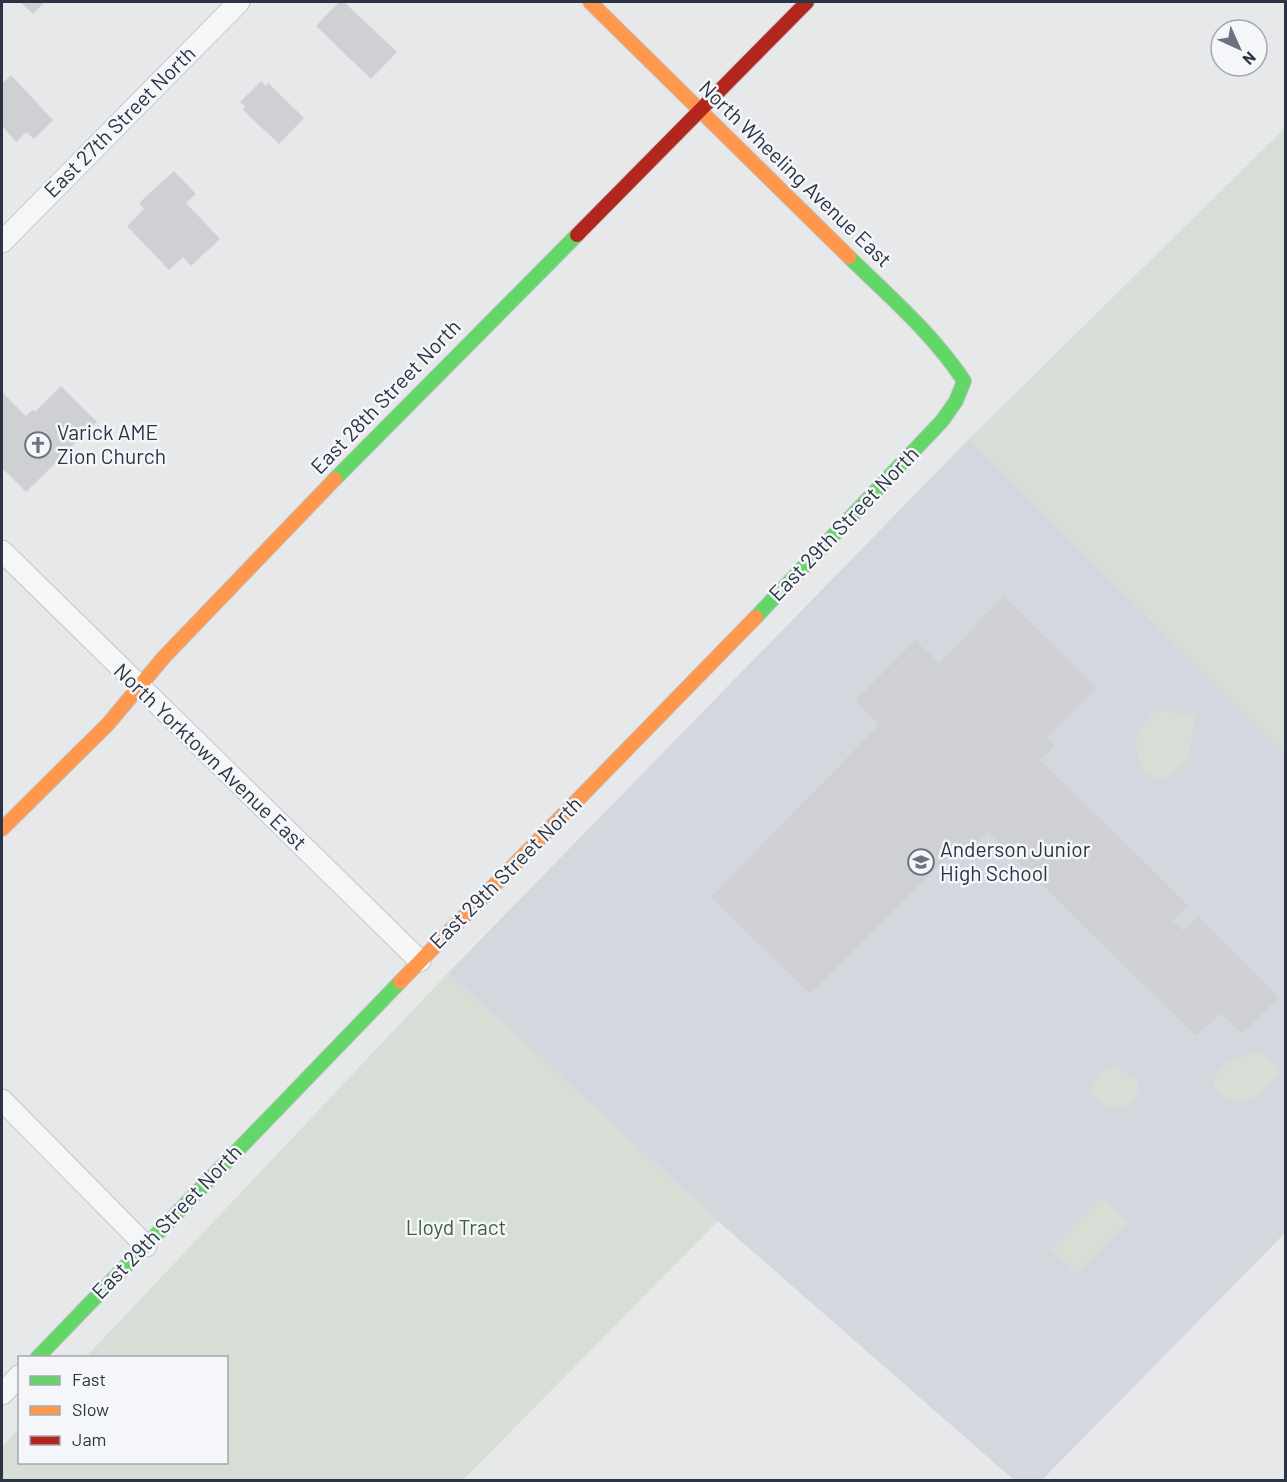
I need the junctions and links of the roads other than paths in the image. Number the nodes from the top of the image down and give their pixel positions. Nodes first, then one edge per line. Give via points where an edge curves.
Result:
1 (239, 2) edge
2 (590, 2) edge
3 (807, 2) edge
4 (701, 111) junction
5 (2, 242) edge
6 (964, 381) joint
7 (2, 551) edge
8 (138, 687) junction
9 (2, 829) edge
10 (420, 961) junction
11 (2, 1100) edge
12 (146, 1246) junction
13 (39, 1356) edge
14 (18, 1377) edge
15 (2, 1394) edge

1 - 5 street, East 27th Street North
2 - 4 street, North Wheeling Avenue East
3 - 4 street, East 28th Street North
4 - 6 street, North Wheeling Avenue East via 926,332
4 - 8 street, East 28th Street North via 394,418
6 - 10 street, East 29th Street North via 956,401 934,429
7 - 8 street, North Yorktown Avenue East
8 - 9 street, East 28th Street North via 108,724
8 - 10 street, North Yorktown Avenue East
10 - 12 street, East 29th Street North
11 - 12 street
12 - 13 street, East 29th Street North
14 - 15 street

